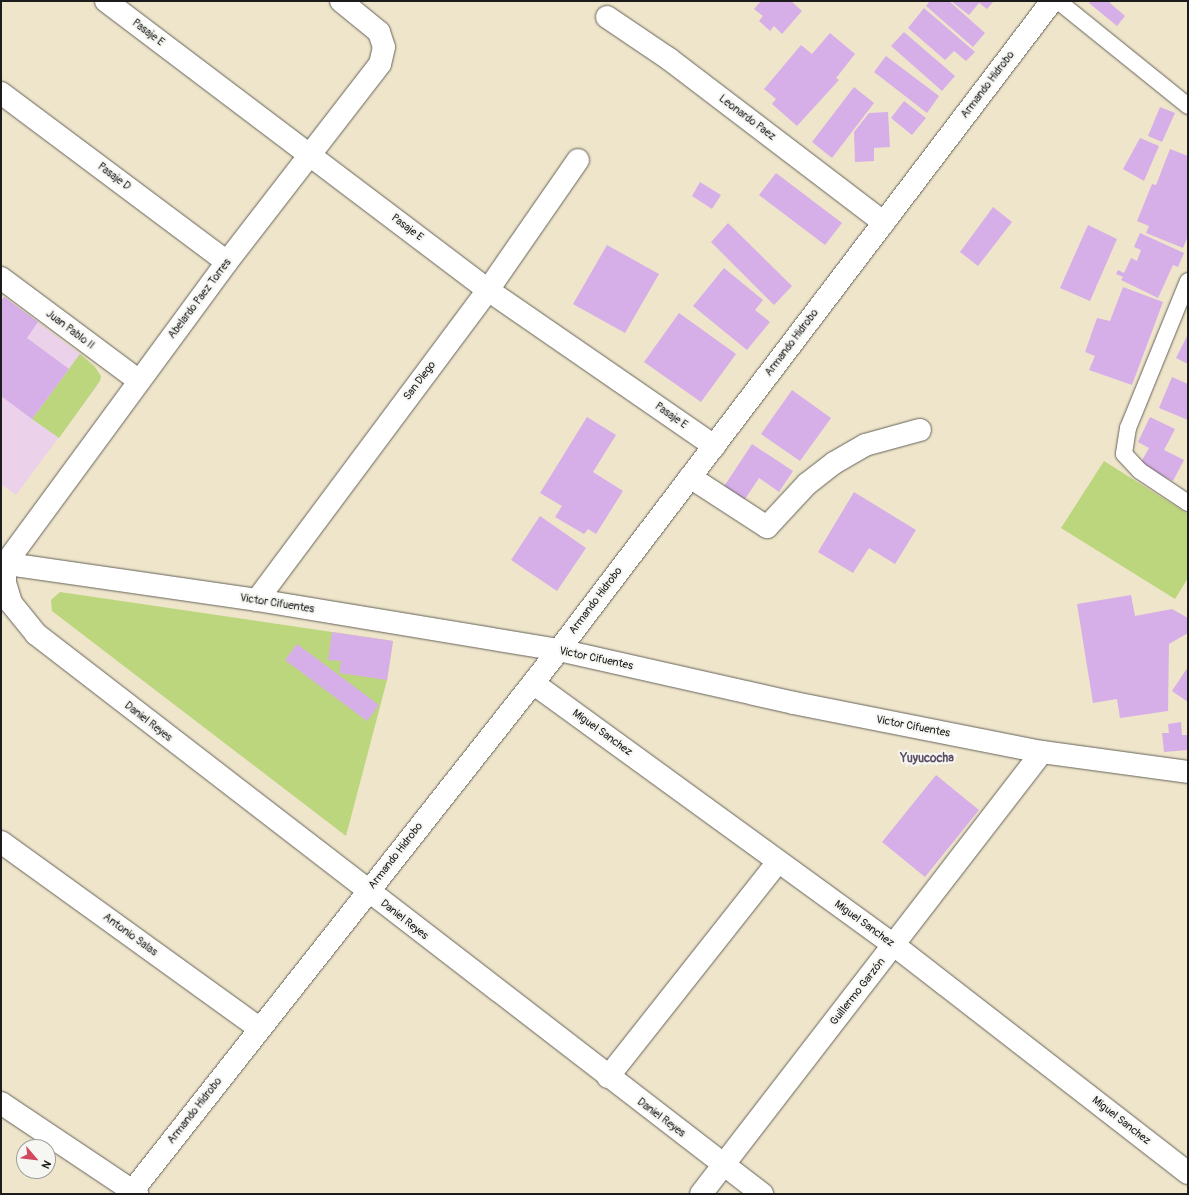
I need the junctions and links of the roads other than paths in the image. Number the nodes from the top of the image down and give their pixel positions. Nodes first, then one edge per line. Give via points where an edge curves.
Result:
1 (106, 1) edge
2 (341, 1) edge
3 (1052, 1) edge
4 (1058, 1) edge
5 (607, 17) dead end
6 (1, 93) edge
7 (1185, 104) edge
8 (310, 154) junction
9 (578, 160) dead end
10 (884, 223) junction
11 (227, 262) junction
12 (2, 280) edge
13 (1188, 281) edge
14 (488, 290) junction
15 (139, 381) junction
16 (920, 430) dead end
17 (714, 446) junction
18 (690, 477) junction
19 (1188, 503) edge
20 (3, 563) edge
21 (257, 600) junction
22 (559, 650) junction
23 (533, 683) junction
24 (1042, 752) junction
25 (1188, 772) edge
26 (1, 842) edge
27 (778, 862) junction
28 (368, 892) junction
29 (894, 945) junction
30 (260, 1029) junction
31 (608, 1077) junction
32 (1, 1103) edge
33 (723, 1165) junction
34 (1188, 1173) edge
35 (133, 1193) edge
36 (701, 1194) edge
37 (762, 1194) edge

1 - 8 street, Pasaje E
2 - 8 street, Abelardo Paez Torres via 379,32 384,47 380,64
3 - 10 street, Armando Hidrobo
4 - 7 lane
5 - 10 street, Leonardo Paez via 669,59
6 - 11 street, Pasaje D
8 - 11 street, Abelardo Paez Torres
8 - 14 street, Pasaje E
9 - 14 street, San Diego
10 - 17 street, Armando Hidrobo
11 - 15 street, Abelardo Paez Torres
12 - 15 street, Juan Pablo II
13 - 19 lane via 1128,428 1124,454 1140,471
14 - 17 street, Pasaje E
14 - 21 street, San Diego
15 - 20 street, Abelardo Paez Torres
16 - 18 street via 865,445 834,463 807,484 767,527
17 - 18 street, Armando Hidrobo
18 - 22 street, Armando Hidrobo
20 - 21 street, Victor Cifuentes
20 - 28 street, Daniel Reyes via 11,603 36,634
21 - 22 street, Victor Cifuentes
22 - 23 street, Armando Hidrobo
22 - 24 street, Victor Cifuentes via 794,703
23 - 27 street, Miguel Sanchez
23 - 28 street, Armando Hidrobo
24 - 25 street, Victor Cifuentes
24 - 29 street, Guillermo Garzón
26 - 30 street, Antonio Salas
27 - 29 street, Miguel Sanchez
27 - 31 street
28 - 30 street, Armando Hidrobo
28 - 31 street, Daniel Reyes
29 - 33 street, Guillermo Garzón
29 - 34 street, Miguel Sanchez
30 - 35 street, Armando Hidrobo
31 - 33 street, Daniel Reyes
32 - 35 street
33 - 36 street, Guillermo Garzón
33 - 37 street, Daniel Reyes

